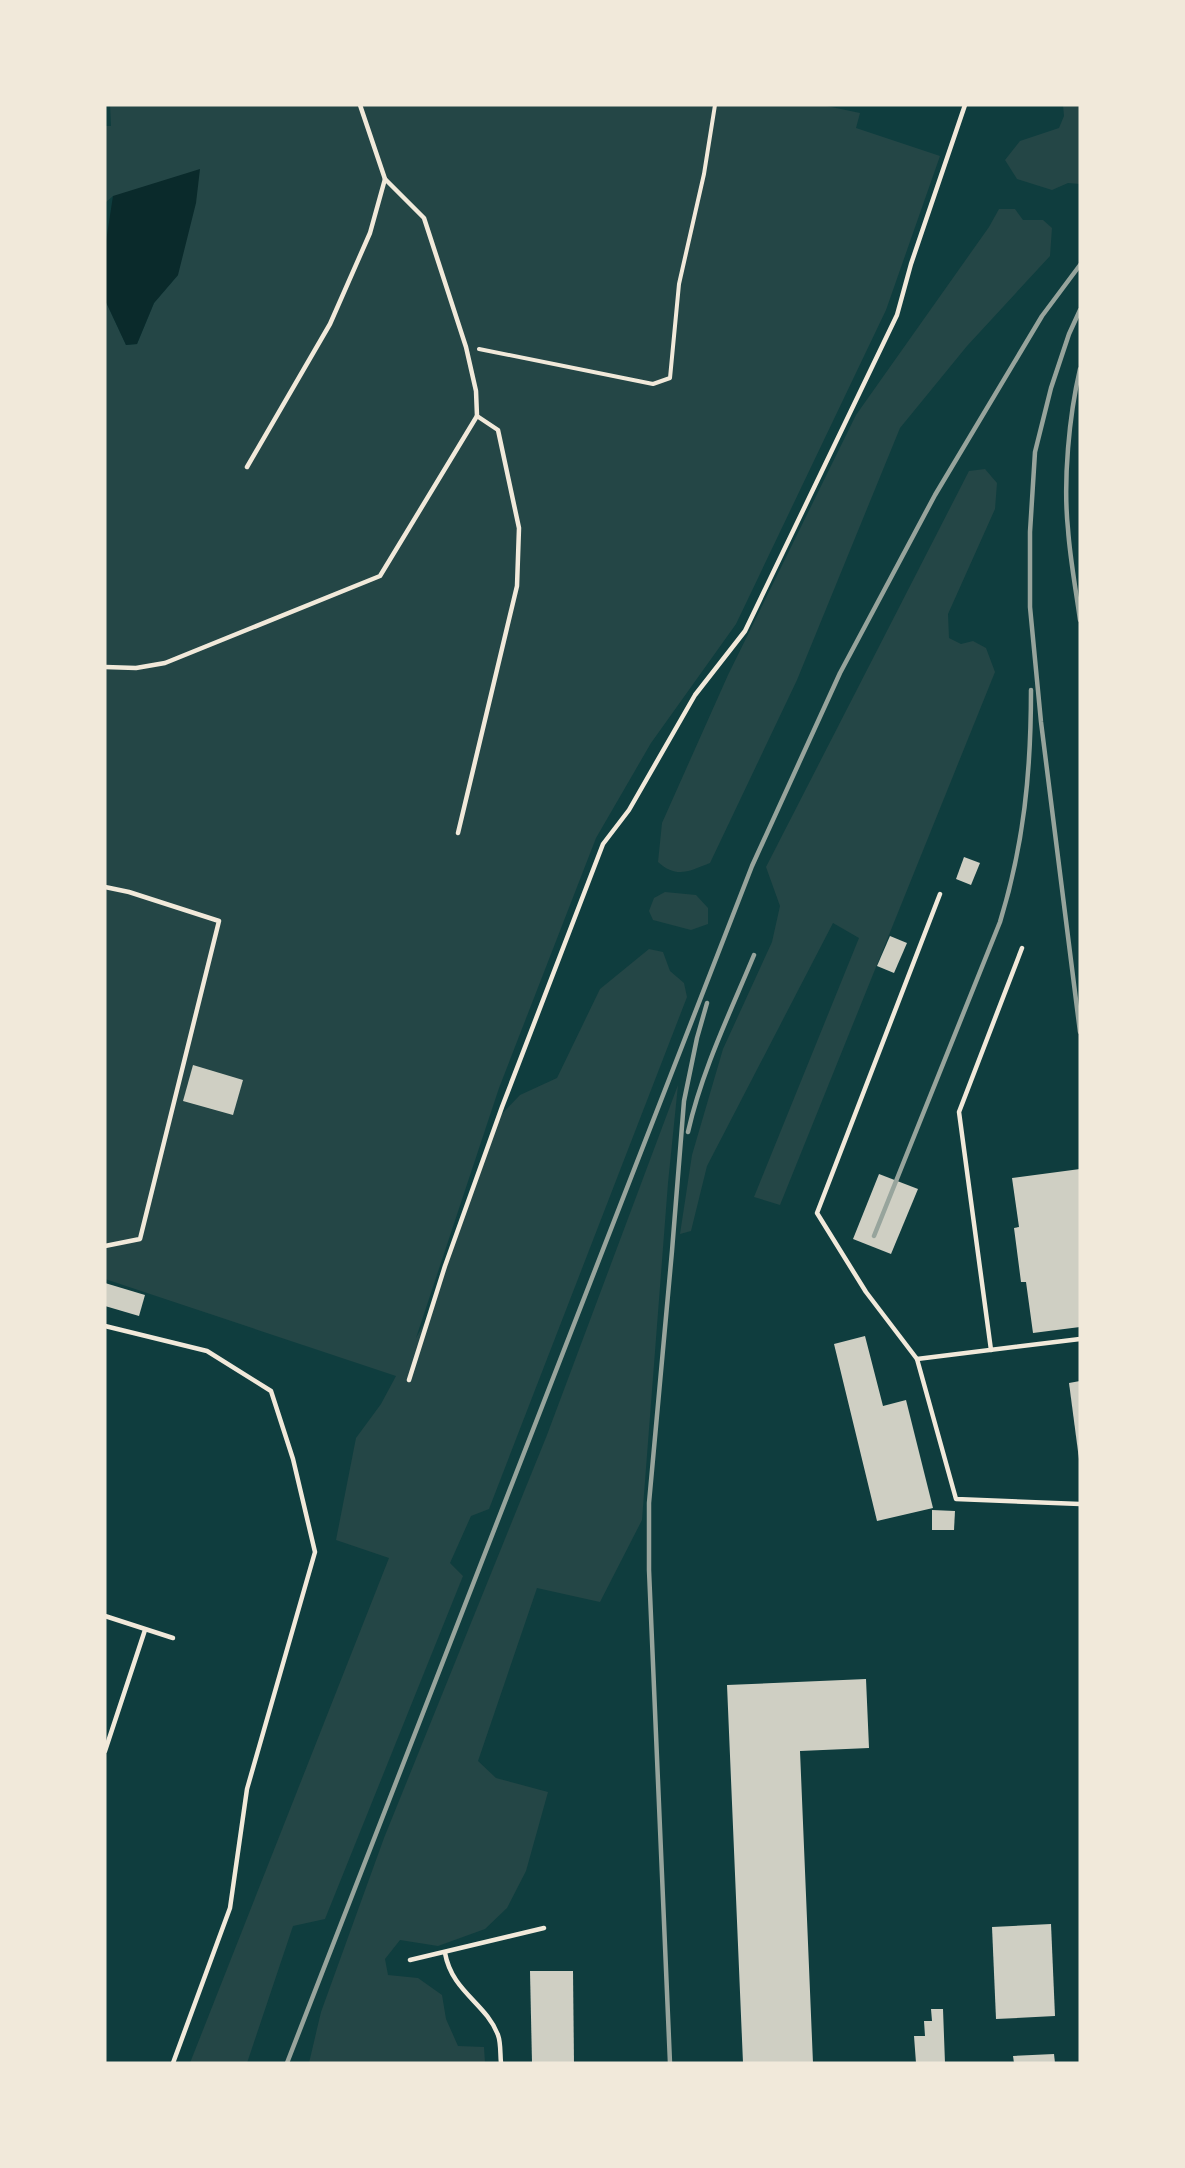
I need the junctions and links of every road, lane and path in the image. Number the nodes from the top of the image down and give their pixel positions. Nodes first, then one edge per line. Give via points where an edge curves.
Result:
1 (360, 105) edge
2 (715, 105) edge
3 (965, 105) edge
4 (385, 179) junction
5 (466, 347) junction
6 (477, 416) junction
7 (247, 467) dead end
8 (105, 667) edge
9 (458, 833) dead end
10 (105, 886) edge
11 (940, 894) dead end
12 (1022, 948) dead end
13 (105, 1245) edge
14 (105, 1326) edge
15 (1080, 1339) edge
16 (991, 1350) junction
17 (917, 1359) junction
18 (409, 1380) dead end
19 (1080, 1504) edge
20 (105, 1616) edge
21 (145, 1630) junction
22 (173, 1638) dead end
23 (105, 1751) edge
24 (544, 1928) dead end
25 (444, 1953) junction
26 (410, 1960) dead end
27 (173, 2063) edge
28 (501, 2063) edge

1 - 4 lane
2 - 5 path via 679,284 670,378 653,384
3 - 18 lane via 897,315 745,631 695,695 628,810 603,844 502,1107
4 - 5 lane via 424,218
4 - 7 lane via 370,232 330,324
5 - 6 lane
6 - 8 lane via 380,576 165,663 136,668
6 - 9 lane via 498,430 508,470 519,528 517,586
10 - 13 lane via 219,921 141,1239
11 - 17 lane via 817,1213 866,1292
12 - 16 lane via 959,1112
14 - 27 lane via 207,1351 271,1391 293,1459 315,1552 247,1789 230,1908
15 - 16 lane
16 - 17 lane
17 - 19 lane via 956,1499
20 - 21 lane
21 - 22 lane
21 - 23 lane
24 - 25 lane
25 - 26 lane
25 - 28 lane via 459,1987 487,2017 498,2036

